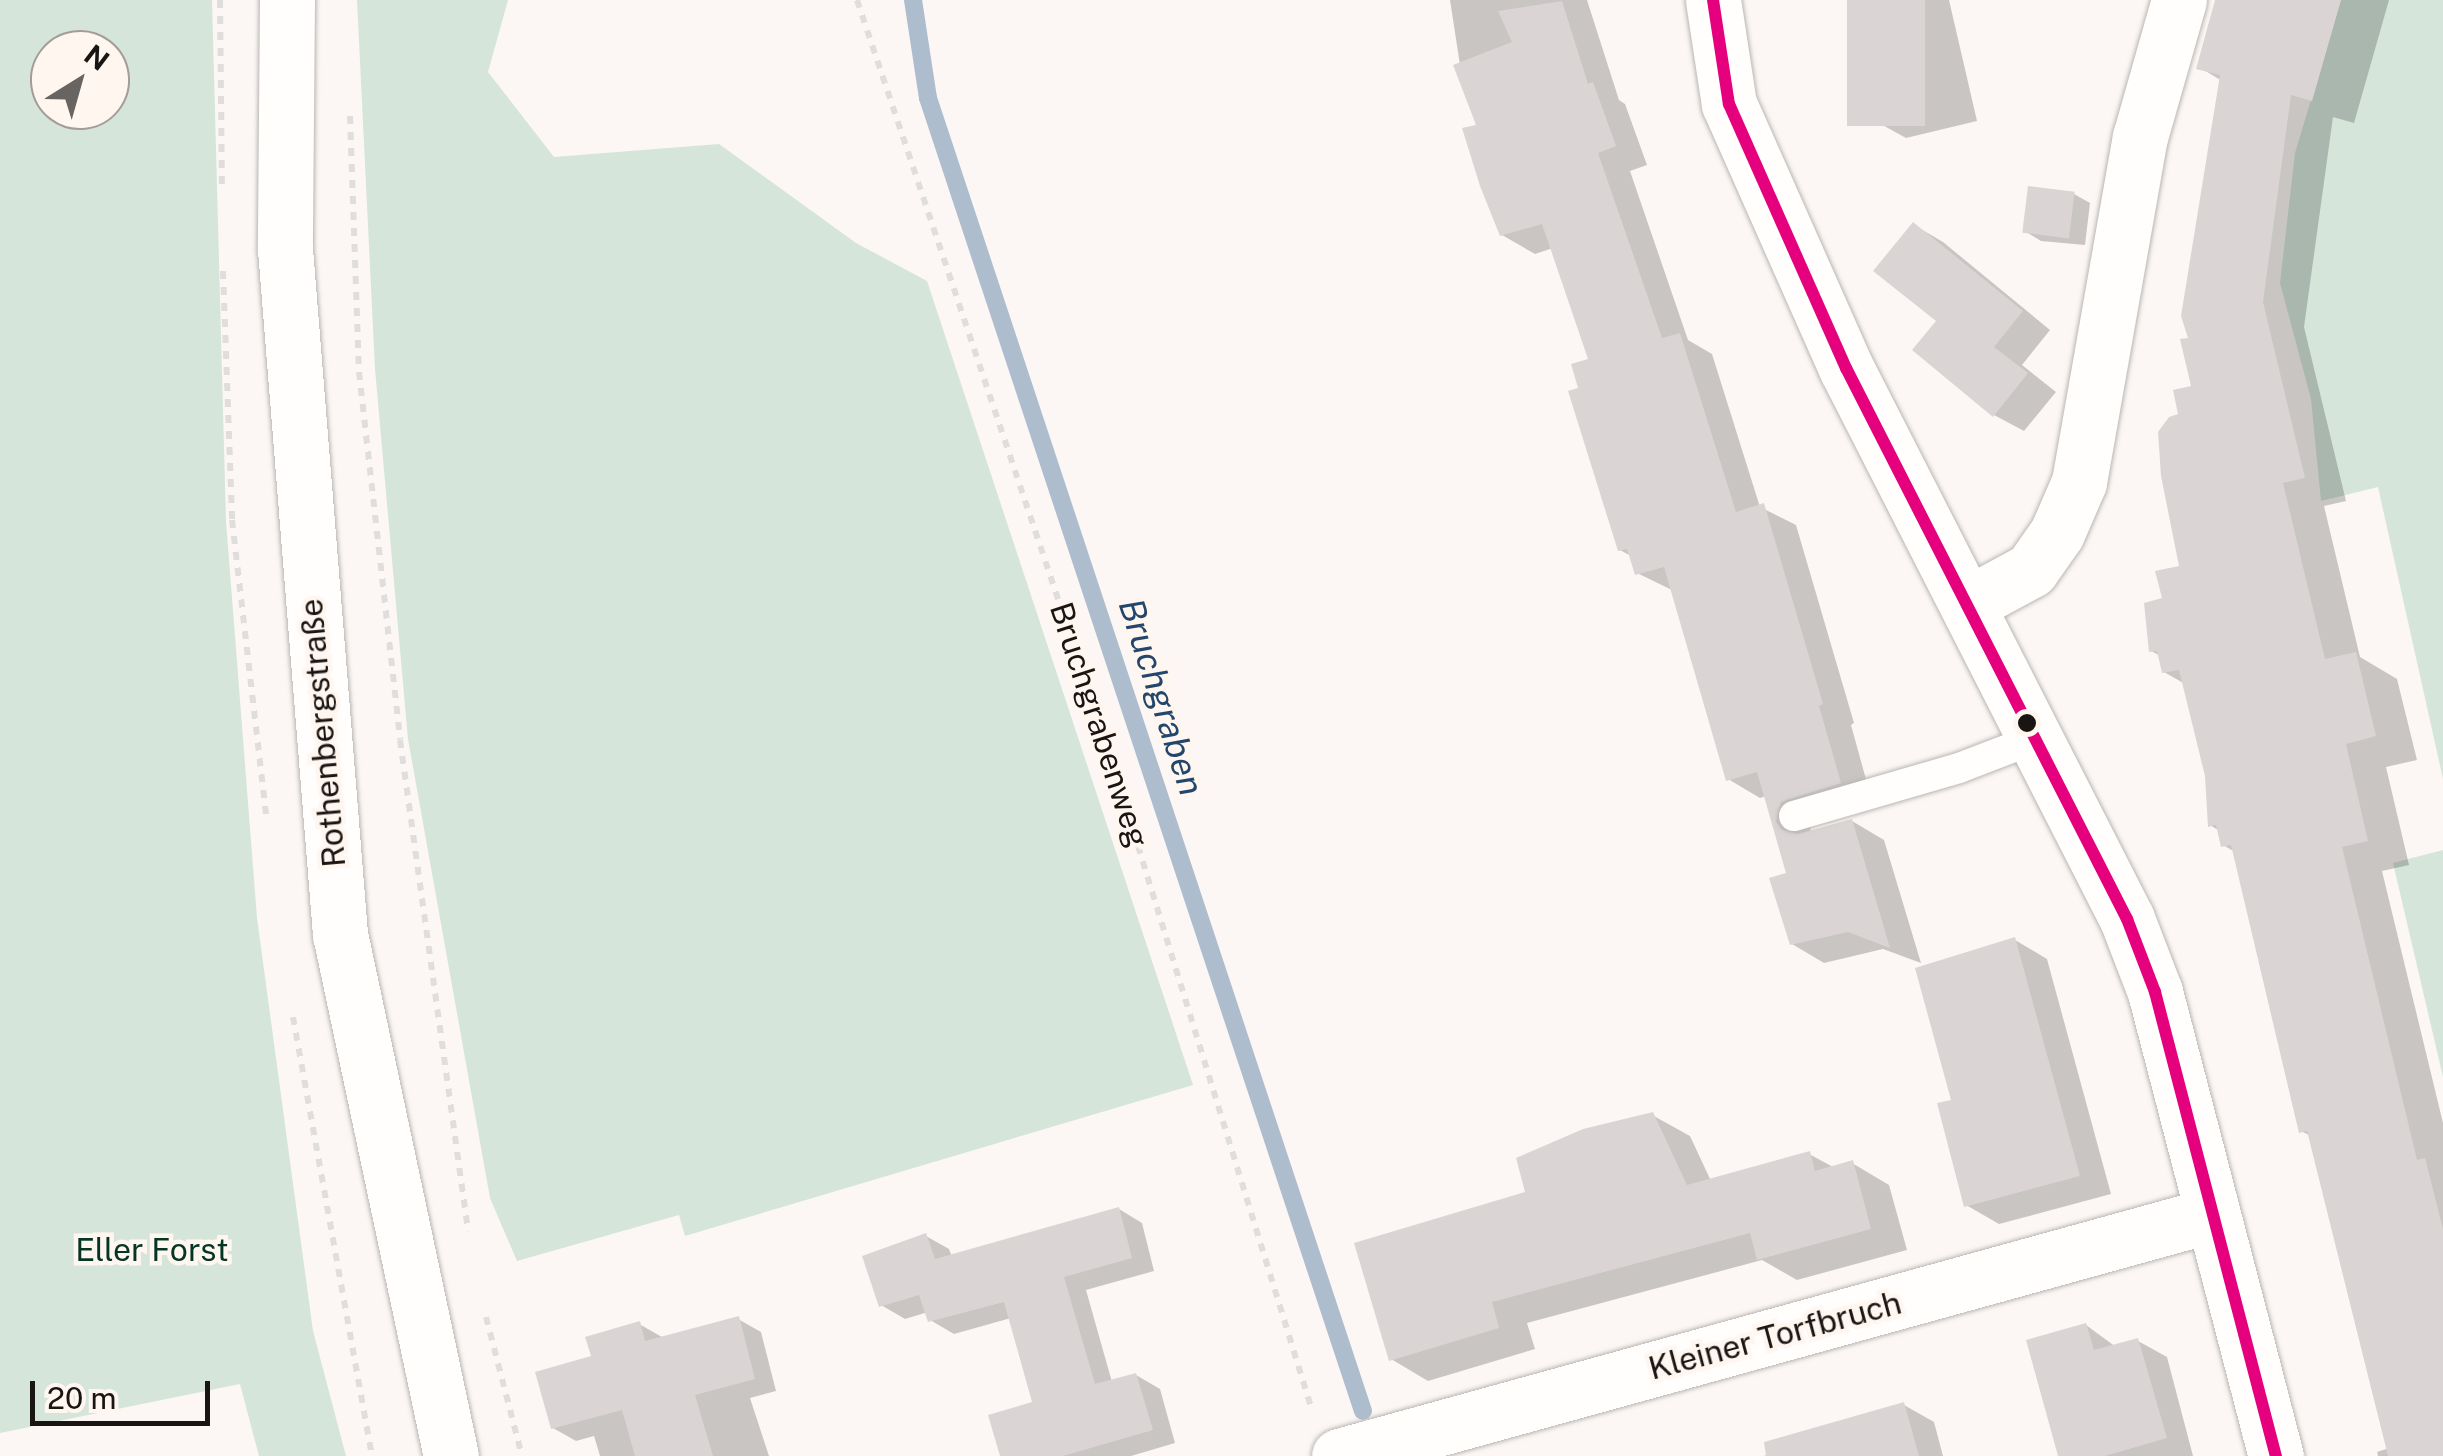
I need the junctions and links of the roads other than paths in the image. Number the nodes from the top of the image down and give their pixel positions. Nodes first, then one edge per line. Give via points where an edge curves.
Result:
1 (287, 0) edge
2 (1713, 0) edge
3 (2179, 0) edge
4 (1968, 604) junction
5 (2035, 740) junction
6 (1794, 816) dead end
7 (2212, 1215) junction
8 (1327, 1437) edge
9 (451, 1456) edge
10 (2276, 1456) edge

1 - 9 street, Rothenbergstraße via 284,249 340,934
2 - 4 street via 1730,104 1846,368
3 - 4 street via 2140,137 2078,482 2057,533 2031,570
4 - 5 street
5 - 6 lane
5 - 7 street via 2128,919 2154,992
7 - 8 street, Kleiner Torfbruch
7 - 10 street

